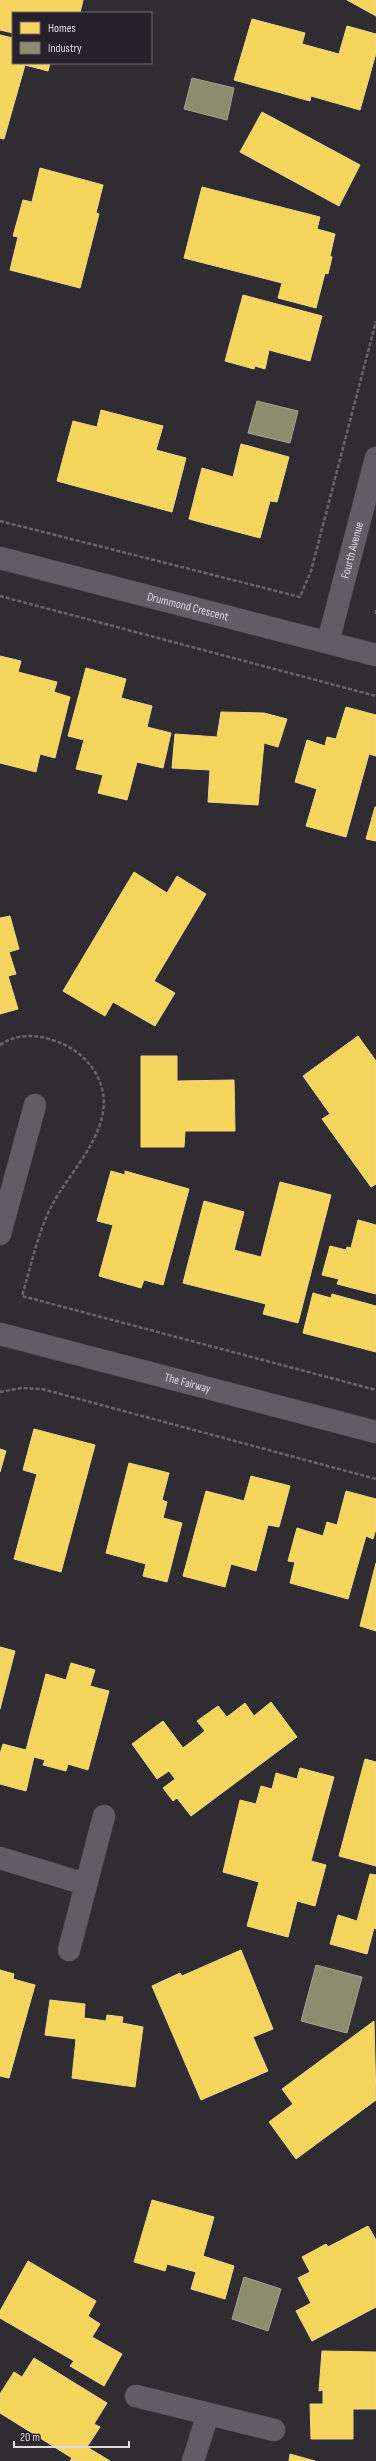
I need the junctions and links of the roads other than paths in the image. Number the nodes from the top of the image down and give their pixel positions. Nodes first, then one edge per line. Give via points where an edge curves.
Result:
1 (376, 458) edge
2 (0, 558) edge
3 (328, 642) junction
4 (376, 655) edge
5 (35, 1105) dead end
6 (0, 1234) edge
7 (0, 1334) edge
8 (376, 1432) edge
9 (104, 1816) dead end
10 (0, 1858) edge
11 (85, 1884) junction
12 (69, 1950) dead end
13 (136, 2396) dead end
14 (208, 2414) junction
15 (274, 2430) dead end
16 (193, 2461) edge

1 - 3 street, Fourth Avenue
2 - 3 street, Drummond Crescent
3 - 4 street, Drummond Crescent
5 - 6 street
7 - 8 street, The Fairway
9 - 11 street
10 - 11 street
11 - 12 street
13 - 14 street
14 - 15 street
14 - 16 street

